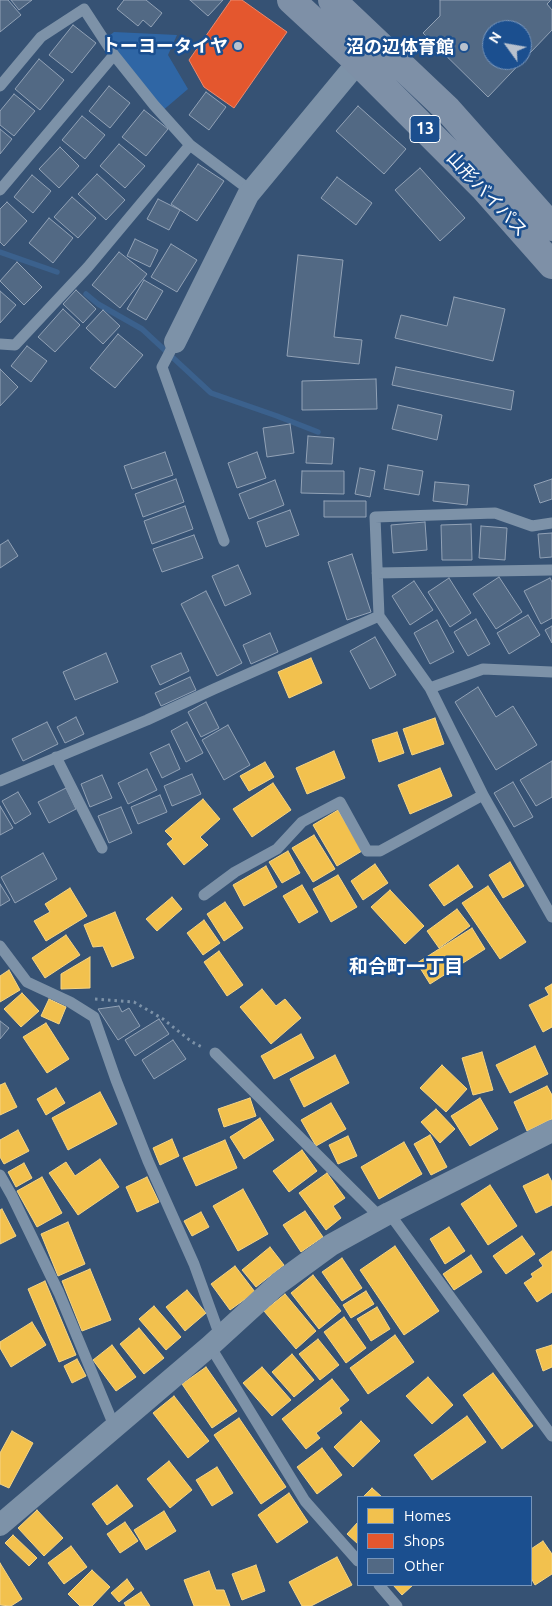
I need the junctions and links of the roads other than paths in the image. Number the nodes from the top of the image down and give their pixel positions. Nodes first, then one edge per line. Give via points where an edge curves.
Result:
1 (290, 0) edge
2 (332, 0) edge
3 (114, 54) junction
4 (358, 62) junction
5 (0, 86) edge
6 (190, 145) junction
7 (0, 190) edge
8 (251, 191) junction
9 (552, 227) edge
10 (552, 265) edge
11 (175, 342) joint
12 (0, 344) edge
13 (552, 523) edge
14 (224, 541) dead end
15 (552, 570) edge
16 (377, 573) junction
17 (379, 616) junction
18 (552, 672) edge
19 (430, 688) junction
20 (56, 757) junction
21 (0, 781) edge
22 (483, 795) junction
23 (102, 848) dead end
24 (204, 895) dead end
25 (552, 917) edge
26 (0, 946) edge
27 (215, 1053) road end
28 (552, 1131) edge
29 (0, 1175) edge
30 (385, 1215) junction
31 (215, 1341) junction
32 (115, 1428) junction
33 (552, 1436) edge
34 (0, 1525) edge
35 (357, 1560) edge
36 (380, 1586) edge
37 (397, 1606) edge

1 - 4 highway, 山形バイパス / 13
2 - 9 highway, 山形バイパス / 13 via 448,110
3 - 5 lane via 84,9 41,36
3 - 6 lane
3 - 7 lane
4 - 8 street
4 - 10 highway, 山形バイパス / 13 via 483,187
6 - 8 lane
6 - 12 lane via 88,267 15,344
8 - 11 street
11 - 14 lane via 162,367
13 - 16 lane via 532,526 495,513 374,517
15 - 16 lane
16 - 17 lane
17 - 19 lane
17 - 20 lane
18 - 19 lane via 483,669
19 - 22 lane
20 - 21 lane
20 - 23 lane
22 - 24 lane via 380,851 367,851 340,802 302,822 277,849 235,872
22 - 25 lane
26 - 31 lane via 27,982 94,1017 148,1161 194,1264
27 - 30 lane
28 - 30 street
29 - 32 lane via 59,1293
30 - 31 street via 331,1245 279,1283
30 - 33 lane
31 - 32 street
31 - 35 lane via 305,1501
32 - 34 street
36 - 37 lane

